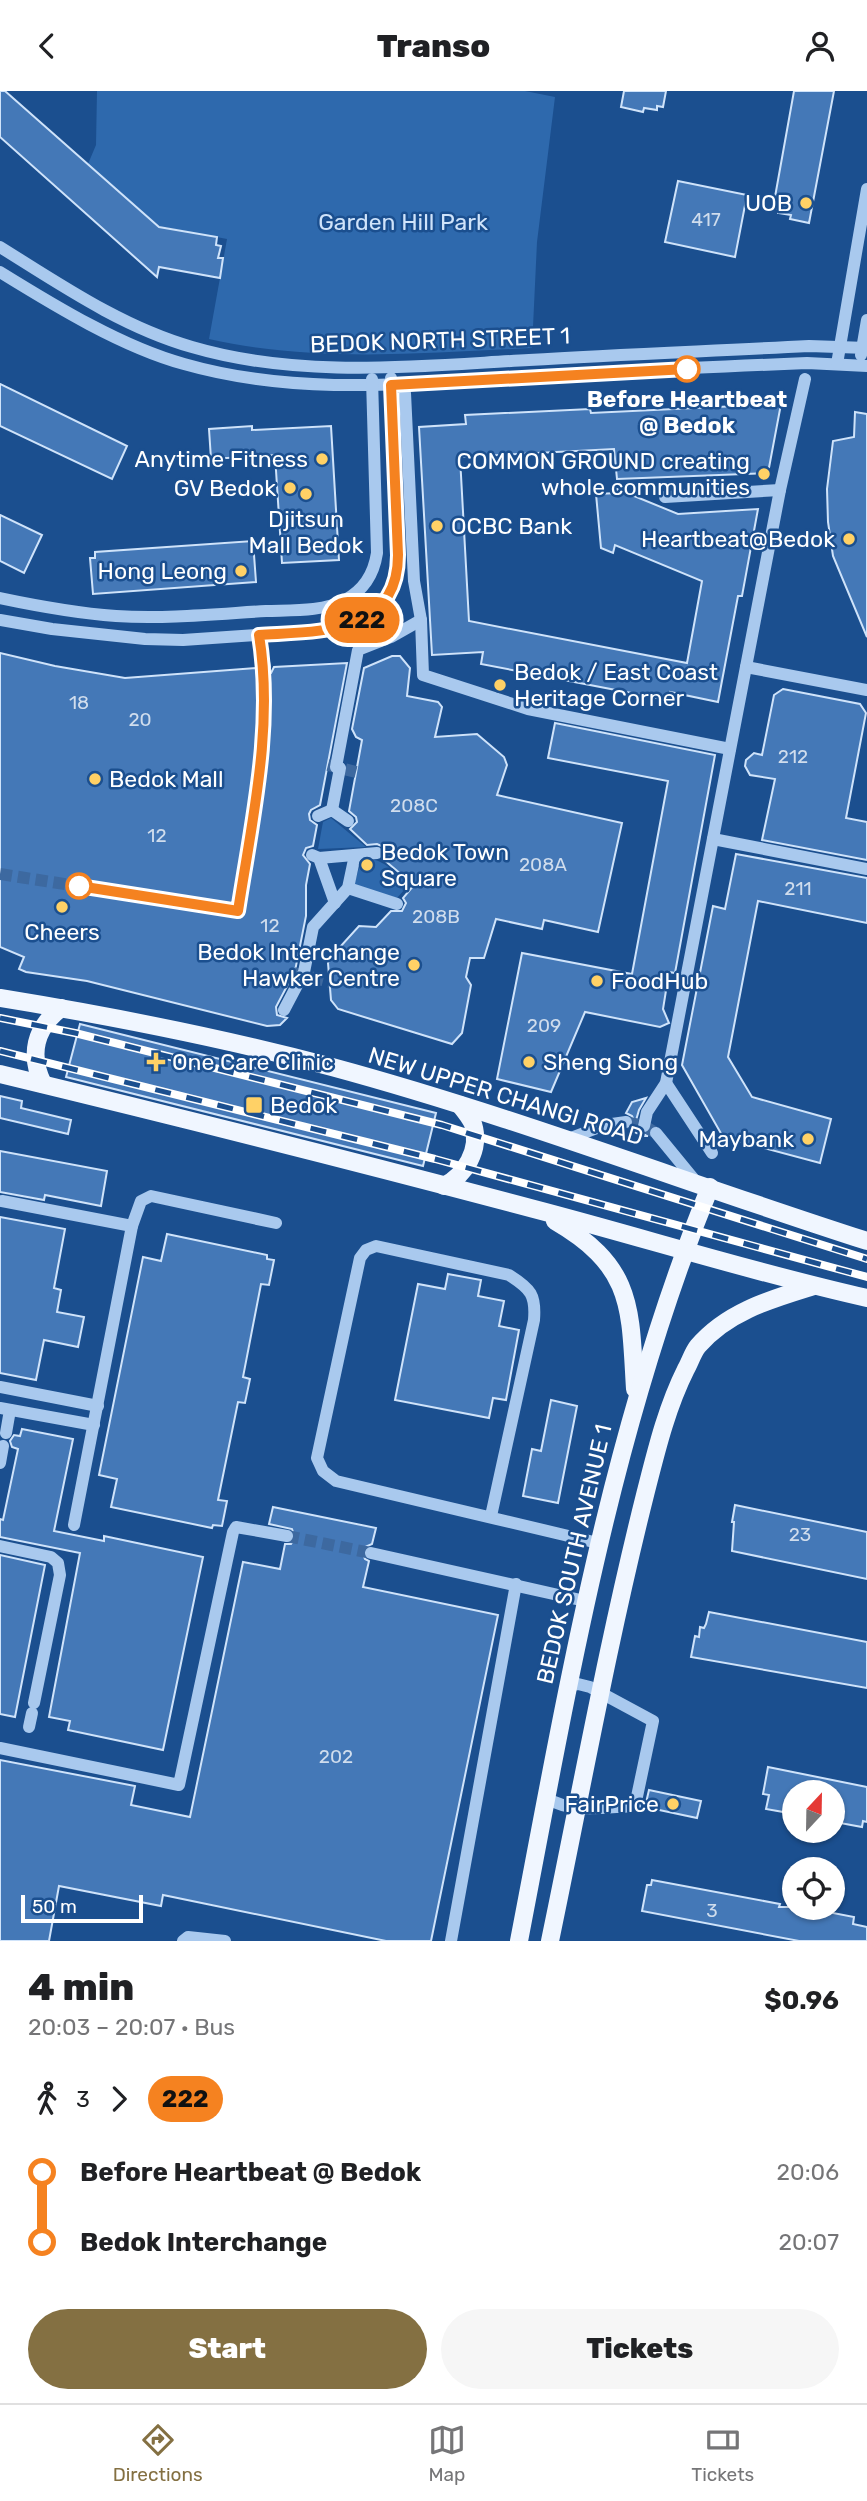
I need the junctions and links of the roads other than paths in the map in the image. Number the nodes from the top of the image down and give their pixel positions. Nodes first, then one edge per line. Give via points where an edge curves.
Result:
1 (867, 190) edge
2 (0, 247) edge
3 (0, 272) edge
4 (867, 320) edge
5 (840, 346) junction
6 (865, 348) edge
7 (837, 364) junction
8 (863, 366) edge
9 (391, 367) junction
10 (371, 368) junction
11 (805, 379) dead end
12 (391, 385) junction
13 (372, 386) junction
14 (405, 393) dead end
15 (780, 490) junction
16 (665, 497) dead end
17 (0, 598) edge
18 (0, 620) edge
19 (421, 620) junction
20 (259, 635) junction
21 (265, 667) tunnel mouth
22 (746, 667) junction
23 (867, 690) edge
24 (730, 749) junction
25 (332, 810) junction
26 (318, 816) dead end
27 (348, 821) dead end
28 (713, 839) junction
29 (377, 853) dead end
30 (355, 855) junction
31 (867, 869) edge
32 (348, 888) junction
33 (335, 903) junction
34 (397, 904) dead end
35 (0, 998) edge
36 (61, 1008) junction
37 (284, 1010) dead end
38 (0, 1074) edge
39 (666, 1083) junction
40 (43, 1084) junction
41 (460, 1105) junction
42 (626, 1122) tunnel mouth
43 (643, 1126) dead end
44 (656, 1133) tunnel mouth
45 (568, 1139) junction
46 (712, 1153) dead end
47 (704, 1185) junction
48 (443, 1186) junction
49 (2, 1201) edge
50 (536, 1209) junction
51 (276, 1223) dead end
52 (132, 1226) junction
53 (867, 1241) edge
54 (685, 1249) junction
55 (814, 1286) junction
56 (867, 1298) edge
57 (0, 1387) edge
58 (636, 1400) junction
59 (98, 1406) junction
60 (5, 1409) edge
61 (93, 1425) junction
62 (0, 1463) edge
63 (491, 1515) junction
64 (74, 1525) dead end
65 (286, 1537) tunnel mouth
66 (598, 1543) junction
67 (0, 1546) edge
68 (370, 1553) tunnel mouth
69 (516, 1584) junction
70 (584, 1601) junction
71 (566, 1686) junction
72 (599, 1693) junction
73 (29, 1727) dead end
74 (0, 1748) edge
75 (546, 1798) junction
76 (578, 1808) junction
77 (183, 1941) edge
78 (225, 1941) edge
79 (451, 1941) edge
80 (519, 1941) edge
81 (551, 1941) edge

1 - 5 street
2 - 10 street, BEDOK NORTH STREET 1 via 125,322 189,347 280,365
3 - 13 street, BEDOK NORTH STREET 1 via 117,338 182,364 280,384
4 - 6 street
5 - 6 street, BEDOK NORTH STREET 1
5 - 7 street
5 - 9 street, BEDOK NORTH STREET 1
6 - 8 street
7 - 8 street, BEDOK NORTH STREET 1
7 - 12 street, BEDOK NORTH STREET 1
9 - 10 street, BEDOK NORTH STREET 1
9 - 12 street
10 - 13 street
11 - 15 street
12 - 13 street, BEDOK NORTH STREET 1
12 - 20 street via 398,561 388,594 369,616 348,627
13 - 17 street via 377,553 367,580 345,600 309,609 155,617 86,613
14 - 19 street via 414,581
15 - 16 street
15 - 22 street
18 - 20 street via 145,639
19 - 24 street via 423,675 528,709
19 - 25 street via 358,650
20 - 21 street
22 - 23 street
22 - 24 street
24 - 28 street
25 - 26 street
25 - 27 street
28 - 31 street
28 - 39 street
29 - 30 street
30 - 32 street
30 - 33 street via 315,856
32 - 33 street
32 - 34 street
33 - 37 street via 313,927 304,972
35 - 36 main road, NEW UPPER CHANGI ROAD
36 - 40 main road via 45,1023 36,1042 36,1064
36 - 41 main road, NEW UPPER CHANGI ROAD via 319,1064
38 - 40 main road
39 - 43 street
39 - 46 street
40 - 48 main road
41 - 45 main road, NEW UPPER CHANGI ROAD
41 - 48 main road via 473,1124 472,1155 457,1179
42 - 45 street
44 - 47 street
45 - 47 main road, NEW UPPER CHANGI ROAD
47 - 53 main road, NEW UPPER CHANGI ROAD
47 - 54 main road, BEDOK SOUTH AVENUE 1
48 - 50 main road
49 - 52 street
50 - 54 main road
50 - 58 main road via 576,1233 607,1261 619,1279 628,1306
51 - 52 street via 151,1196 141,1201
52 - 59 street
54 - 55 main road
54 - 58 main road, BEDOK SOUTH AVENUE 1
55 - 56 main road
55 - 72 main road via 739,1313 697,1347 676,1389 658,1444
57 - 59 street
58 - 66 main road, BEDOK SOUTH AVENUE 1
59 - 61 street
60 - 61 street
60 - 62 street
61 - 64 street
63 - 63 street via 336,1481 323,1471 317,1458 360,1258 366,1250 376,1246 509,1275 525,1285 536,1302
63 - 66 street
65 - 74 street via 245,1527 233,1532 179,1785
66 - 70 main road, BEDOK SOUTH AVENUE 1
67 - 73 street via 51,1557 58,1563 60,1575
68 - 69 street
69 - 70 street
69 - 79 street
70 - 71 main road, BEDOK SOUTH AVENUE 1
71 - 72 street via 578,1684
71 - 75 main road, BEDOK SOUTH AVENUE 1
72 - 76 main road
72 - 76 street via 653,1721 635,1806
75 - 76 street
75 - 80 main road, BEDOK SOUTH AVENUE 1
76 - 81 main road
77 - 78 street via 188,1937

